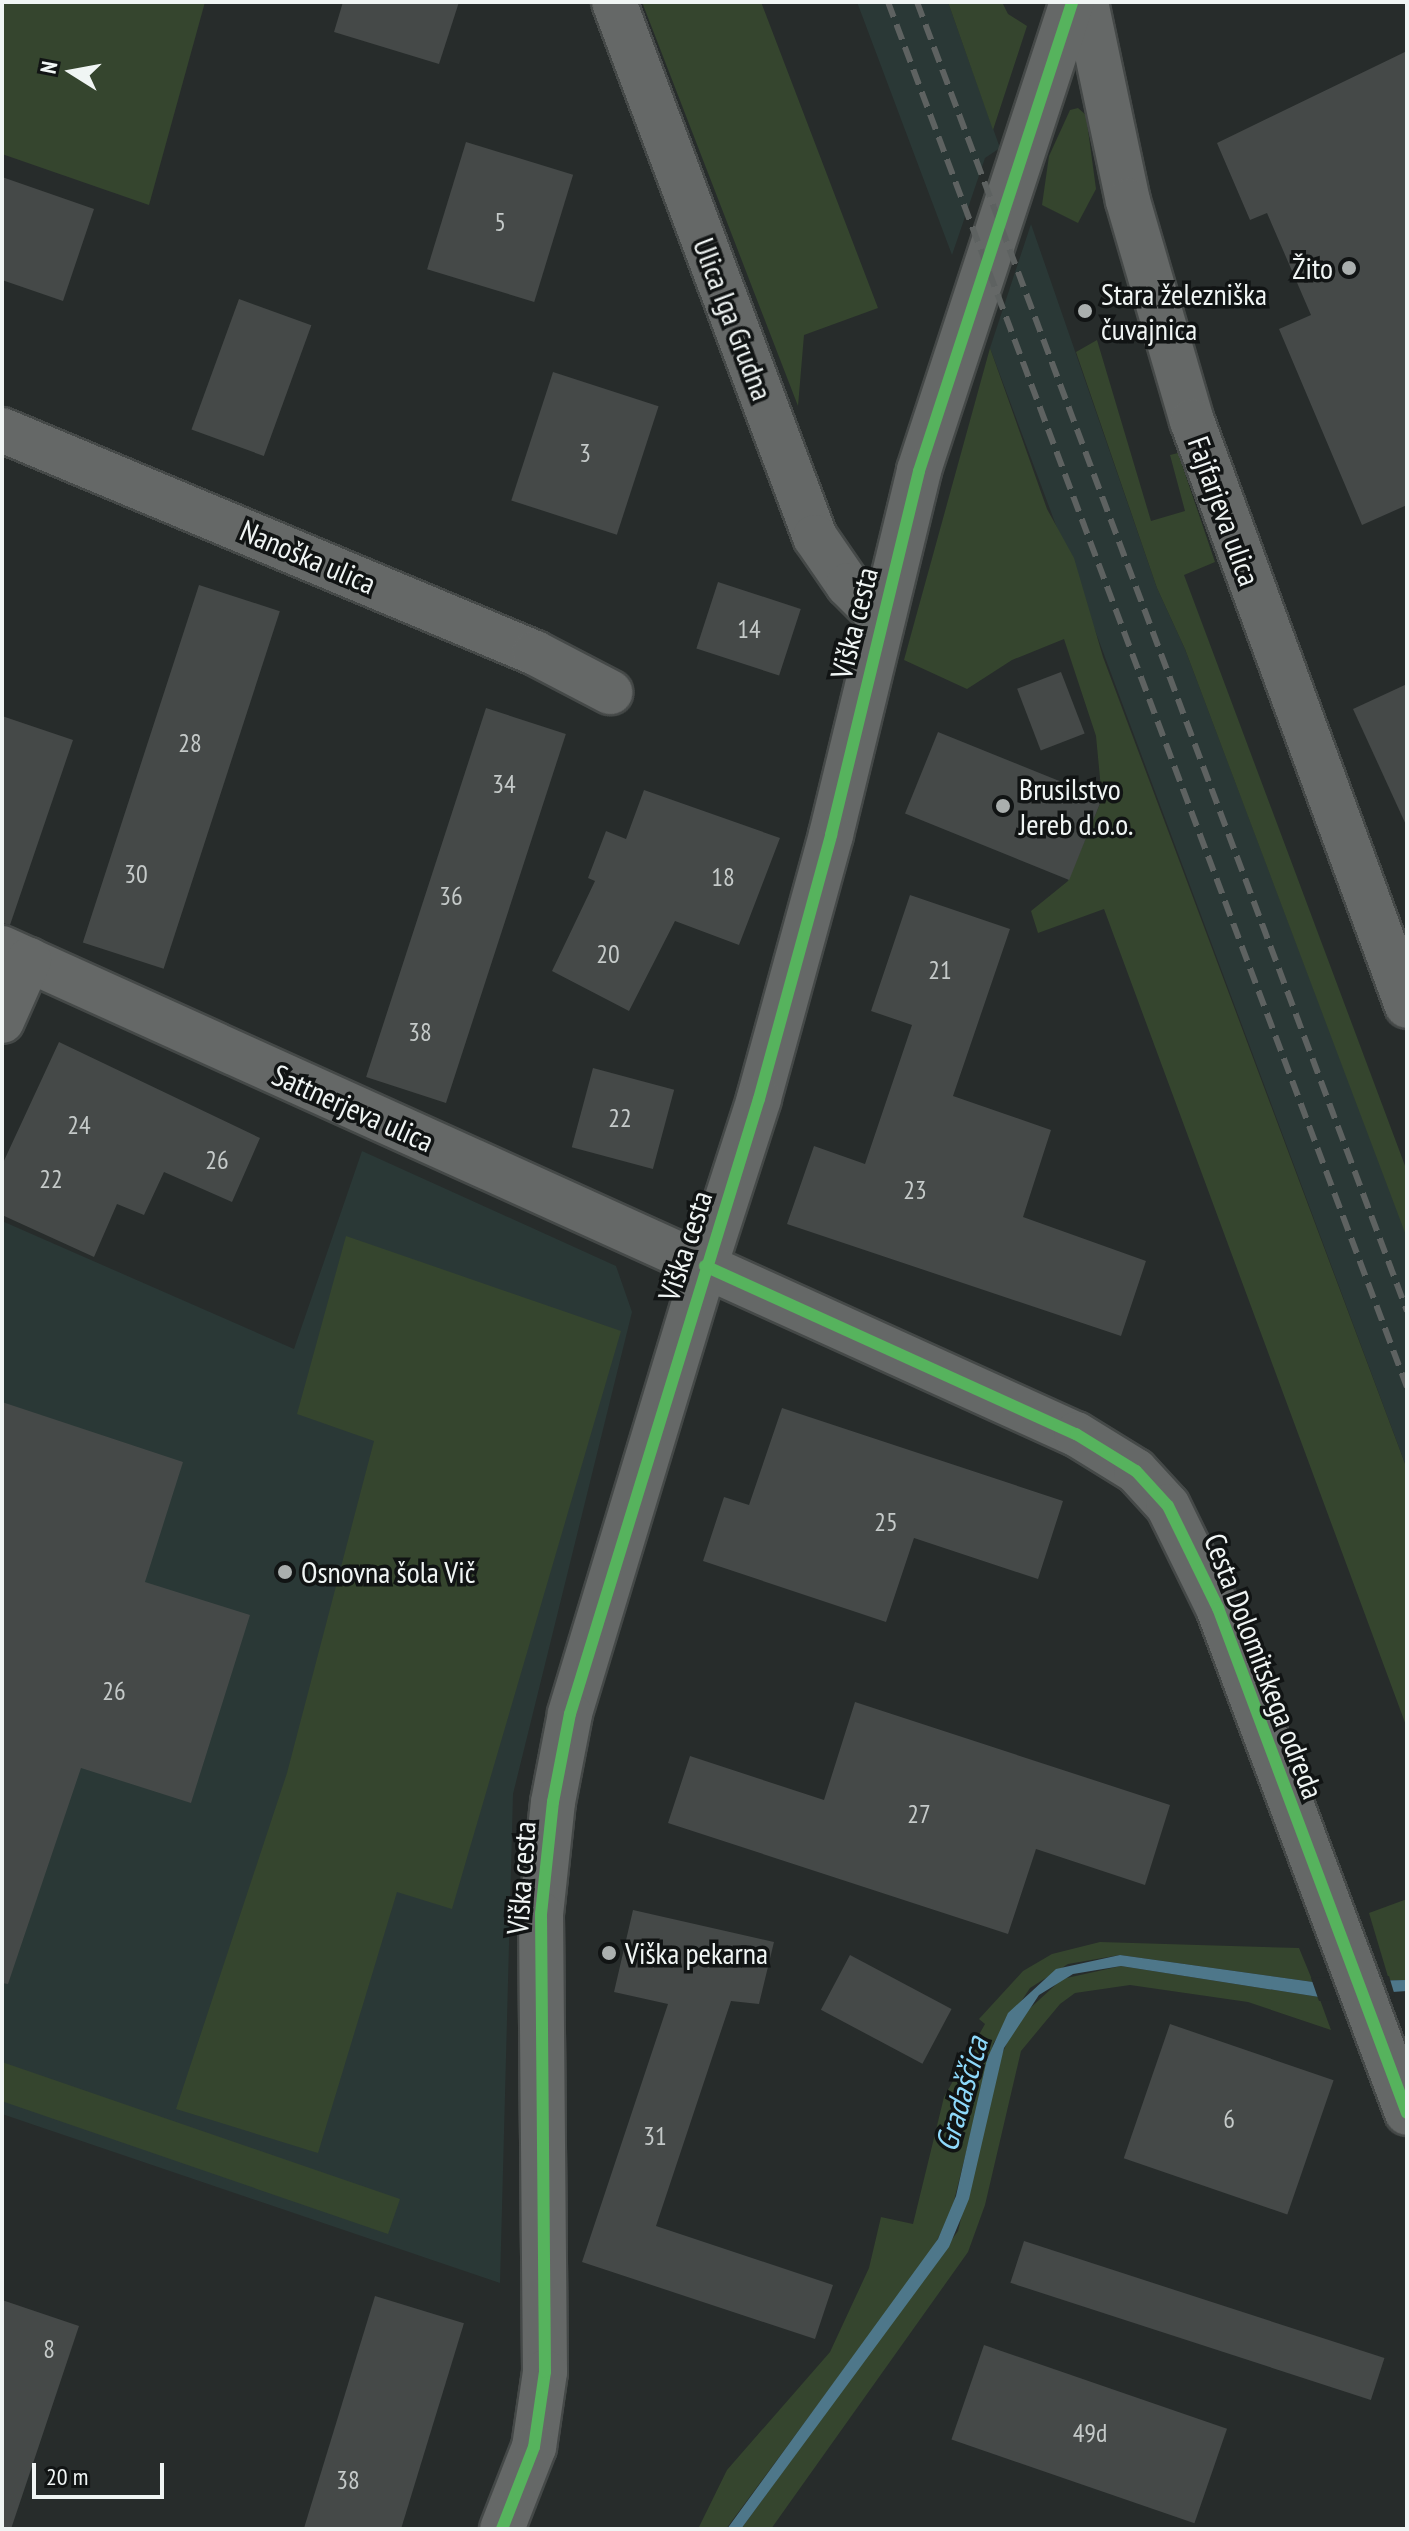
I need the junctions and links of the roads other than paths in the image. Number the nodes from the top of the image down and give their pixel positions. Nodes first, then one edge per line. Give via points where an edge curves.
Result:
1 (614, 2) edge
2 (1072, 2) edge
3 (1086, 2) edge
4 (2, 430) edge
5 (881, 618) junction
6 (610, 692) dead end
7 (15, 954) edge
8 (1407, 1006) edge
9 (2, 1021) edge
10 (705, 1266) junction
11 (1407, 2113) edge
12 (502, 2529) edge

1 - 5 street, Ulica Iga Grudna via 815,537 848,585
2 - 5 street, Viška cesta via 947,378
3 - 8 street, Fajfarjeva ulica via 1128,201 1192,421
4 - 6 street, Nanoška ulica via 535,653
5 - 10 street, Viška cesta via 827,850 759,1099
7 - 9 street
7 - 10 street, Sattnerjeva ulica
10 - 11 street, Cesta Dolomitskega odreda via 1076,1434 1117,1457 1153,1489 1181,1526 1203,1571
10 - 12 street, Viška cesta via 570,1714 553,1802 541,1914 545,2372 534,2447

